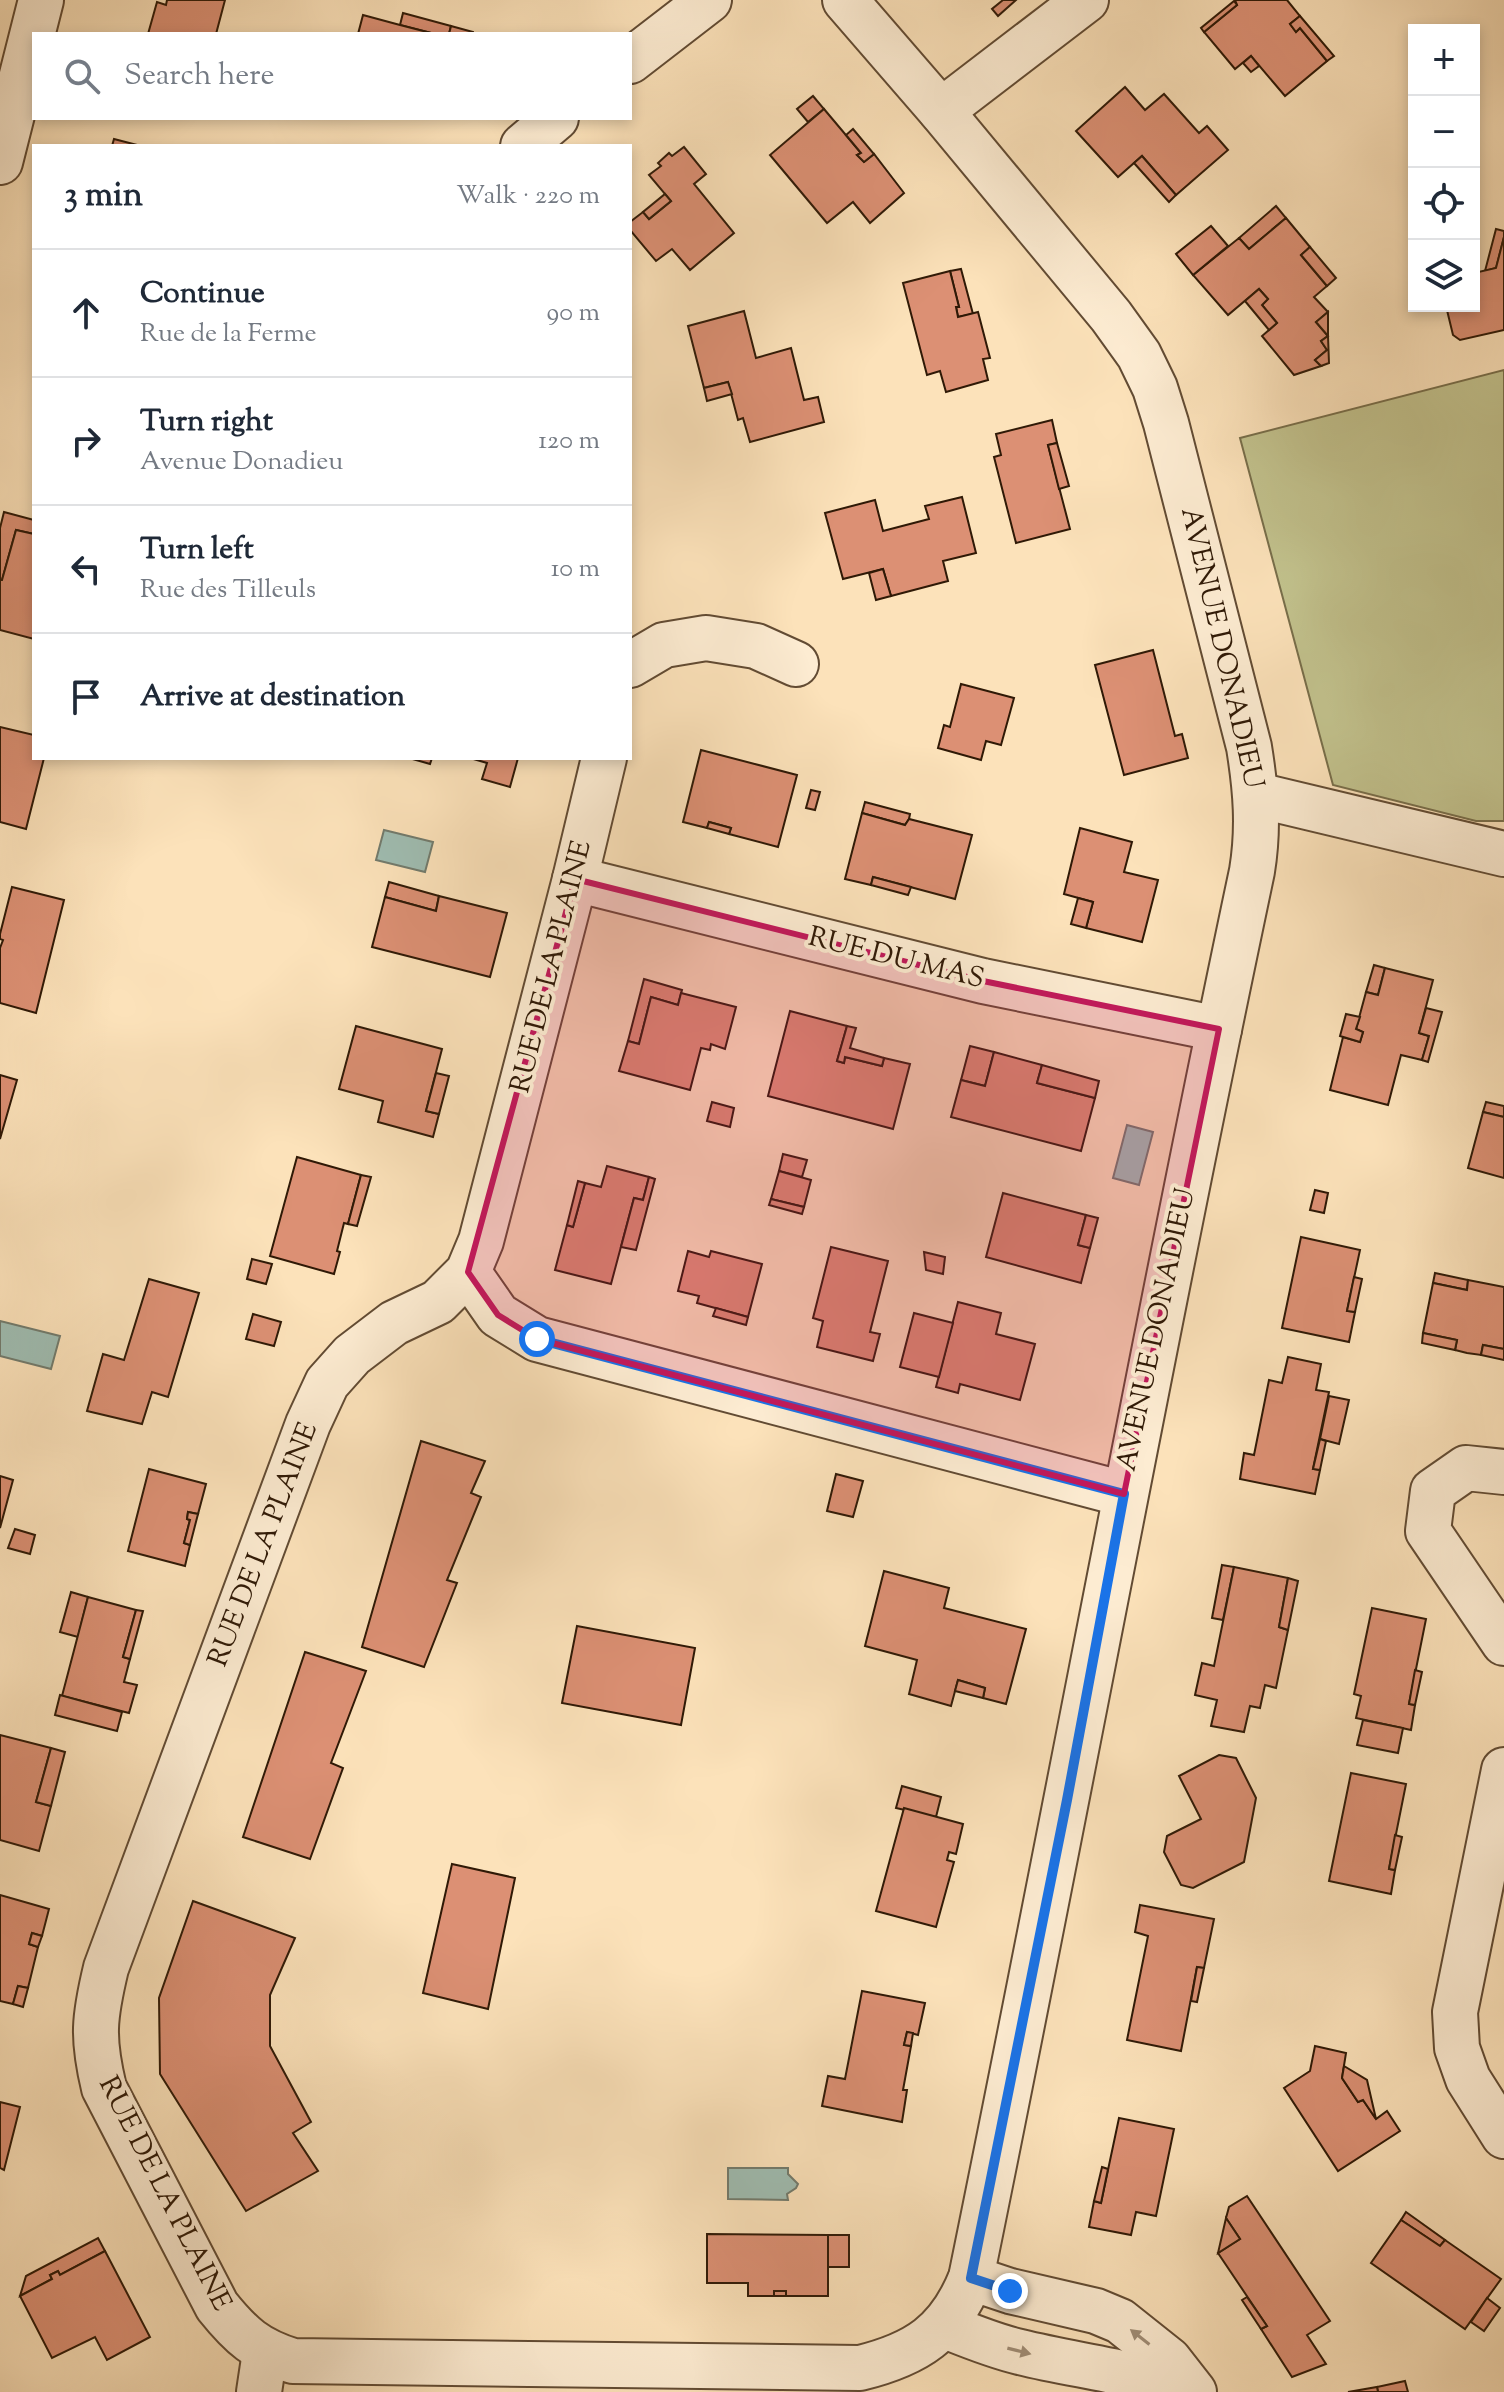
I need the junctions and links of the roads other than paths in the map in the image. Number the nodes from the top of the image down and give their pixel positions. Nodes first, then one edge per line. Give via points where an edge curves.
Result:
1 (41, 0) edge
2 (709, 0) edge
3 (845, 0) edge
4 (1086, 0) edge
5 (33, 32) edge
6 (32, 36) edge
7 (632, 59) edge
8 (941, 111) junction
9 (554, 120) edge
10 (525, 144) edge
11 (0, 162) edge
12 (632, 664) edge
13 (796, 664) dead end
14 (604, 760) edge
15 (1257, 795) junction
16 (1504, 854) edge
17 (575, 879) junction
18 (1219, 1029) junction
19 (468, 1272) junction
20 (1504, 1472) edge
21 (1124, 1494) junction
22 (1504, 1643) edge
23 (1504, 1770) edge
24 (1504, 2136) edge
25 (971, 2278) junction
26 (945, 2326) junction
27 (262, 2372) edge
28 (365, 2377) edge
29 (1188, 2392) edge
30 (1194, 2392) edge

1 - 5 street
2 - 7 street
3 - 8 street, AVENUE DONADIEU
4 - 8 street
6 - 11 street
8 - 15 street, AVENUE DONADIEU via 1111,316 1155,388
9 - 10 street
12 - 13 street via 664,645 706,638 756,646
14 - 17 street, RUE DE LA PLAINE
15 - 16 street
15 - 18 street, AVENUE DONADIEU via 1258,838
17 - 18 street, RUE DU MAS via 983,981
17 - 19 street, RUE DE LA PLAINE via 481,1241
18 - 21 street, AVENUE DONADIEU
19 - 21 street via 498,1315 537,1339
19 - 27 street, RUE DE LA PLAINE via 438,1302 394,1323 352,1355 327,1383 111,1953 95,2014 95,2051 104,2088 217,2306
20 - 22 street via 1466,1468 1433,1491 1428,1531
21 - 25 street, AVENUE DONADIEU
23 - 24 street via 1455,2012 1457,2048 1468,2079
25 - 26 street, AVENUE DONADIEU
30 -> 25 street via 1169,2360 1120,2321
26 - 28 street, AVENUE DONADIEU via 893,2360 860,2368
26 -> 29 street via 1009,2349
27 - 28 street, RUE DE LA PLAINE via 293,2361

